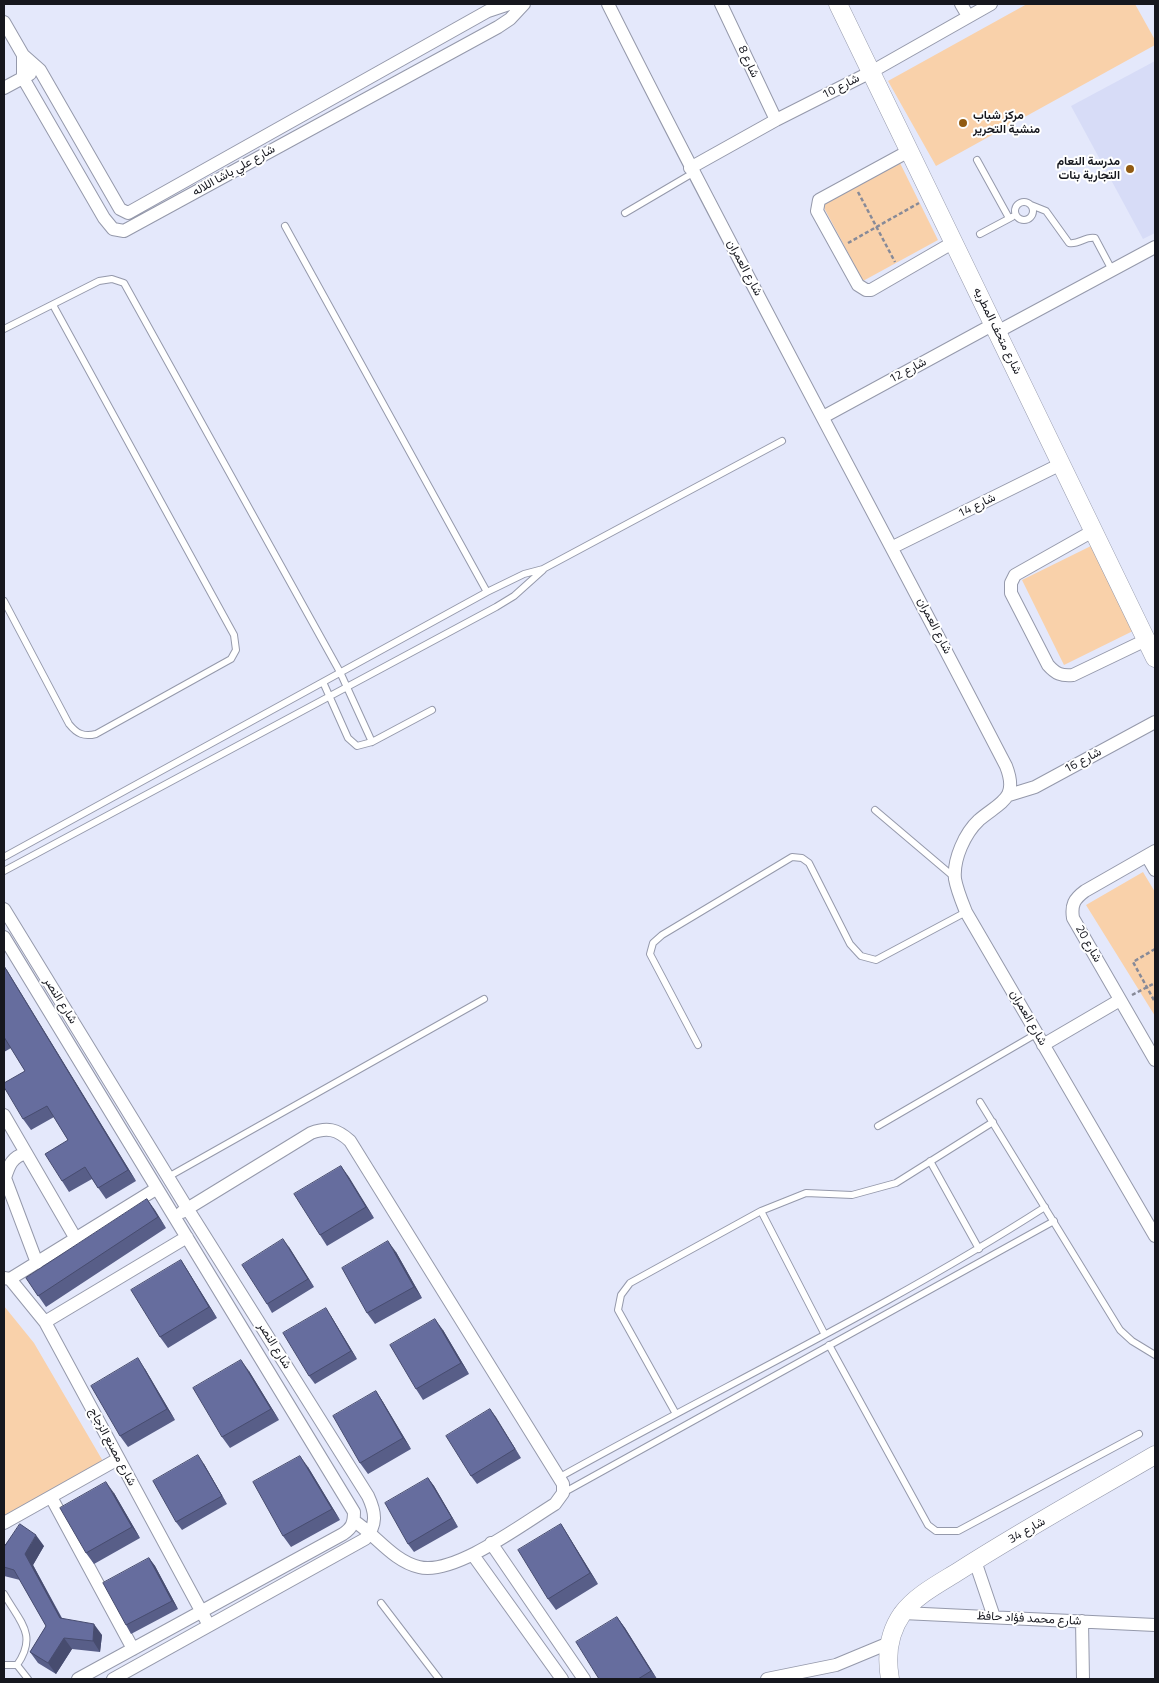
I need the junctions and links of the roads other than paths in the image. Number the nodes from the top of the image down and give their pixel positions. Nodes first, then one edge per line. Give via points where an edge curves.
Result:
1 (509, 4) edge
2 (524, 4) edge
3 (608, 4) edge
4 (721, 4) edge
5 (838, 4) edge
6 (961, 4) edge
7 (991, 4) edge
8 (968, 16) junction
9 (4, 22) edge
10 (23, 55) junction
11 (40, 70) junction
12 (871, 72) junction
13 (23, 78) junction
14 (4, 88) edge
15 (776, 120) junction
16 (80, 140) junction
17 (64, 149) junction
18 (909, 151) junction
19 (978, 160) dead end
20 (692, 171) junction
21 (1031, 205) junction
22 (625, 213) dead end
23 (1016, 215) junction
24 (1009, 218) junction
25 (285, 226) dead end
26 (980, 234) dead end
27 (954, 242) junction
28 (1155, 247) edge
29 (1112, 270) junction
30 (52, 305) junction
31 (996, 328) junction
32 (4, 329) edge
33 (823, 417) junction
34 (782, 441) dead end
35 (1061, 464) junction
36 (1094, 530) junction
37 (893, 547) junction
38 (543, 569) junction
39 (487, 592) junction
40 (4, 602) edge
41 (1146, 640) junction
42 (1155, 658) edge
43 (340, 672) junction
44 (323, 682) junction
45 (347, 688) junction
46 (330, 697) junction
47 (432, 710) dead end
48 (1155, 722) edge
49 (372, 742) junction
50 (1009, 795) junction
51 (875, 810) dead end
52 (1151, 853) edge
53 (4, 857) edge
54 (1155, 870) edge
55 (4, 871) edge
56 (955, 878) junction
57 (4, 909) edge
58 (966, 912) junction
59 (4, 937) edge
60 (484, 999) dead end
61 (1121, 1000) junction
62 (1040, 1039) junction
63 (698, 1045) dead end
64 (1155, 1060) edge
65 (980, 1102) dead end
66 (4, 1115) edge
67 (993, 1122) junction
68 (878, 1126) dead end
69 (26, 1153) junction
70 (930, 1161) junction
71 (168, 1177) junction
72 (156, 1189) junction
73 (1045, 1207) junction
74 (187, 1208) junction
75 (761, 1211) junction
76 (174, 1217) junction
77 (1054, 1221) junction
78 (1154, 1232) edge
79 (187, 1237) junction
80 (76, 1239) junction
81 (979, 1250) junction
82 (37, 1263) junction
83 (7, 1279) edge
84 (45, 1322) junction
85 (824, 1333) junction
86 (829, 1345) junction
87 (1155, 1355) edge
88 (676, 1414) junction
89 (1139, 1434) dead end
90 (1155, 1455) edge
91 (118, 1458) junction
92 (560, 1476) junction
93 (563, 1493) junction
94 (51, 1497) junction
95 (354, 1521) junction
96 (4, 1523) edge
97 (371, 1532) junction
98 (491, 1543) junction
99 (473, 1555) junction
100 (975, 1561) junction
101 (4, 1594) edge
102 (381, 1603) dead end
103 (202, 1612) junction
104 (903, 1613) junction
105 (994, 1617) junction
106 (1082, 1621) junction
107 (1155, 1626) edge
108 (209, 1627) junction
109 (889, 1643) junction
110 (133, 1649) junction
111 (4, 1665) edge
112 (17, 1665) junction
113 (792, 1677) edge
114 (28, 1679) edge
115 (78, 1679) edge
116 (113, 1679) edge
117 (439, 1679) edge
118 (562, 1679) edge
119 (584, 1679) edge
120 (767, 1679) edge
121 (890, 1679) edge
122 (1083, 1679) edge

1 - 16 street, شارع علي باشا اللاله via 488,12 128,213 120,209
2 - 17 street, شارع علي باشا اللاله via 498,27 124,231 113,229 104,218
3 - 20 street, شارع العمران
4 - 15 street, شارع 8
5 - 12 street, شارع متحف المطريه
6 - 8 street
7 - 8 street, شارع 10
8 - 12 street, شارع 10
9 - 10 street, شارع علي باشا اللاله
10 - 11 street, شارع علي باشا اللاله
10 - 13 street, شارع علي باشا اللاله
11 - 13 street
11 - 16 street, شارع علي باشا اللاله
12 - 15 street, شارع 10
12 - 18 street, شارع متحف المطريه
13 - 14 street
13 - 17 street, شارع علي باشا اللاله
15 - 20 street, شارع 10
16 - 17 street
18 - 27 street, شارع متحف المطريه
18 - 27 street via 819,200 817,211 861,289 870,290
19 - 24 lane
20 - 22 lane
20 - 33 street, شارع العمران
21 - 23 lane via 1025,202 1018,204
21 - 23 lane via 1034,213 1029,219 1022,220
21 - 29 lane via 1046,211 1069,243 1094,238
23 - 24 lane
24 - 26 lane
25 - 39 lane
27 - 31 street, شارع متحف المطريه
28 - 29 street, شارع 12
29 - 31 street, شارع 12
30 - 32 lane
30 - 40 lane via 234,635 236,650 231,659 96,734 84,735 69,724
30 - 43 lane via 99,282 112,279 124,283
31 - 33 street, شارع 12
31 - 35 street, شارع متحف المطريه
33 - 37 street, شارع العمران
34 - 38 lane
35 - 36 street, شارع متحف المطريه
35 - 37 street, شارع 14
36 - 41 street, شارع متحف المطريه
36 - 41 street via 1015,575 1011,593 1048,665 1063,676 1073,675
37 - 50 street, شارع العمران via 1006,766 1012,780
38 - 39 lane via 524,574
38 - 45 lane via 519,592 496,607
39 - 43 lane
41 - 42 street, شارع متحف المطريه
43 - 44 lane
43 - 45 lane
44 - 46 lane
44 - 53 lane
45 - 46 lane
45 - 49 lane
46 - 49 lane via 352,743 363,746
46 - 55 lane
47 - 49 lane
48 - 50 street, شارع 16 via 1035,786
50 - 56 street, شارع العمران via 965,838 957,857
51 - 56 lane
52 - 54 street, شارع 20
52 - 61 street, شارع 20 via 1080,894 1072,907 1073,918
56 - 58 street, شارع العمران
57 - 71 street, شارع النصر
58 - 62 street, شارع العمران
58 - 63 lane via 876,960 861,956 850,944 809,863 792,856 662,934 653,943 650,954
59 - 72 street, شارع النصر
60 - 71 lane
61 - 62 street
61 - 64 street, شارع 20
62 - 68 lane
62 - 78 street, شارع العمران
65 - 67 lane
66 - 69 street
67 - 70 lane
67 - 73 lane
69 - 80 street
69 - 82 street via 16,1155 5,1178
70 - 75 lane via 896,1183 852,1195 806,1193
70 - 81 lane
71 - 74 street, شارع النصر
72 - 76 street, شارع النصر
72 - 80 street
73 - 77 lane
73 - 81 lane
74 - 76 street
74 - 92 street via 311,1132 321,1129 342,1134 350,1141
74 - 97 street, شارع النصر via 368,1496 375,1514
75 - 85 lane
75 - 88 lane via 630,1283 621,1295 618,1310
76 - 79 street, شارع النصر
77 - 86 lane
77 - 87 lane via 1120,1330
79 - 84 street
79 - 95 street, شارع النصر via 350,1504
80 - 82 street
81 - 85 lane
82 - 83 street
83 - 84 street, شارع مصنع الزجاج
84 - 91 street, شارع مصنع الزجاج
85 - 88 lane
86 - 89 lane via 928,1525 936,1530 958,1531
86 - 93 lane
88 - 92 lane
90 - 100 street, شارع 34
91 - 94 street
91 - 103 street, شارع مصنع الزجاج
92 - 93 street
93 - 98 street via 555,1504
94 - 96 street
94 - 110 street
95 - 97 street
95 - 103 street via 342,1534
97 - 99 street via 393,1553 419,1567 435,1568
97 - 108 street via 357,1544
98 - 99 street
98 - 119 street
99 - 118 street
100 - 104 street, شارع 34 via 921,1595
100 - 105 street
101 - 112 lane via 27,1634 28,1643
102 - 117 lane
103 - 108 street, شارع مصنع الزجاج
103 - 110 street
104 - 105 street, شارع محمد فؤاد حافظ
104 - 109 street, شارع 34
105 - 106 street, شارع محمد فؤاد حافظ
106 - 107 street, شارع محمد فؤاد حافظ
106 - 122 street
108 - 116 street
109 - 113 street via 836,1665
109 - 121 street via 887,1662
110 - 115 street
111 - 112 lane
112 - 114 lane
113 - 120 street

